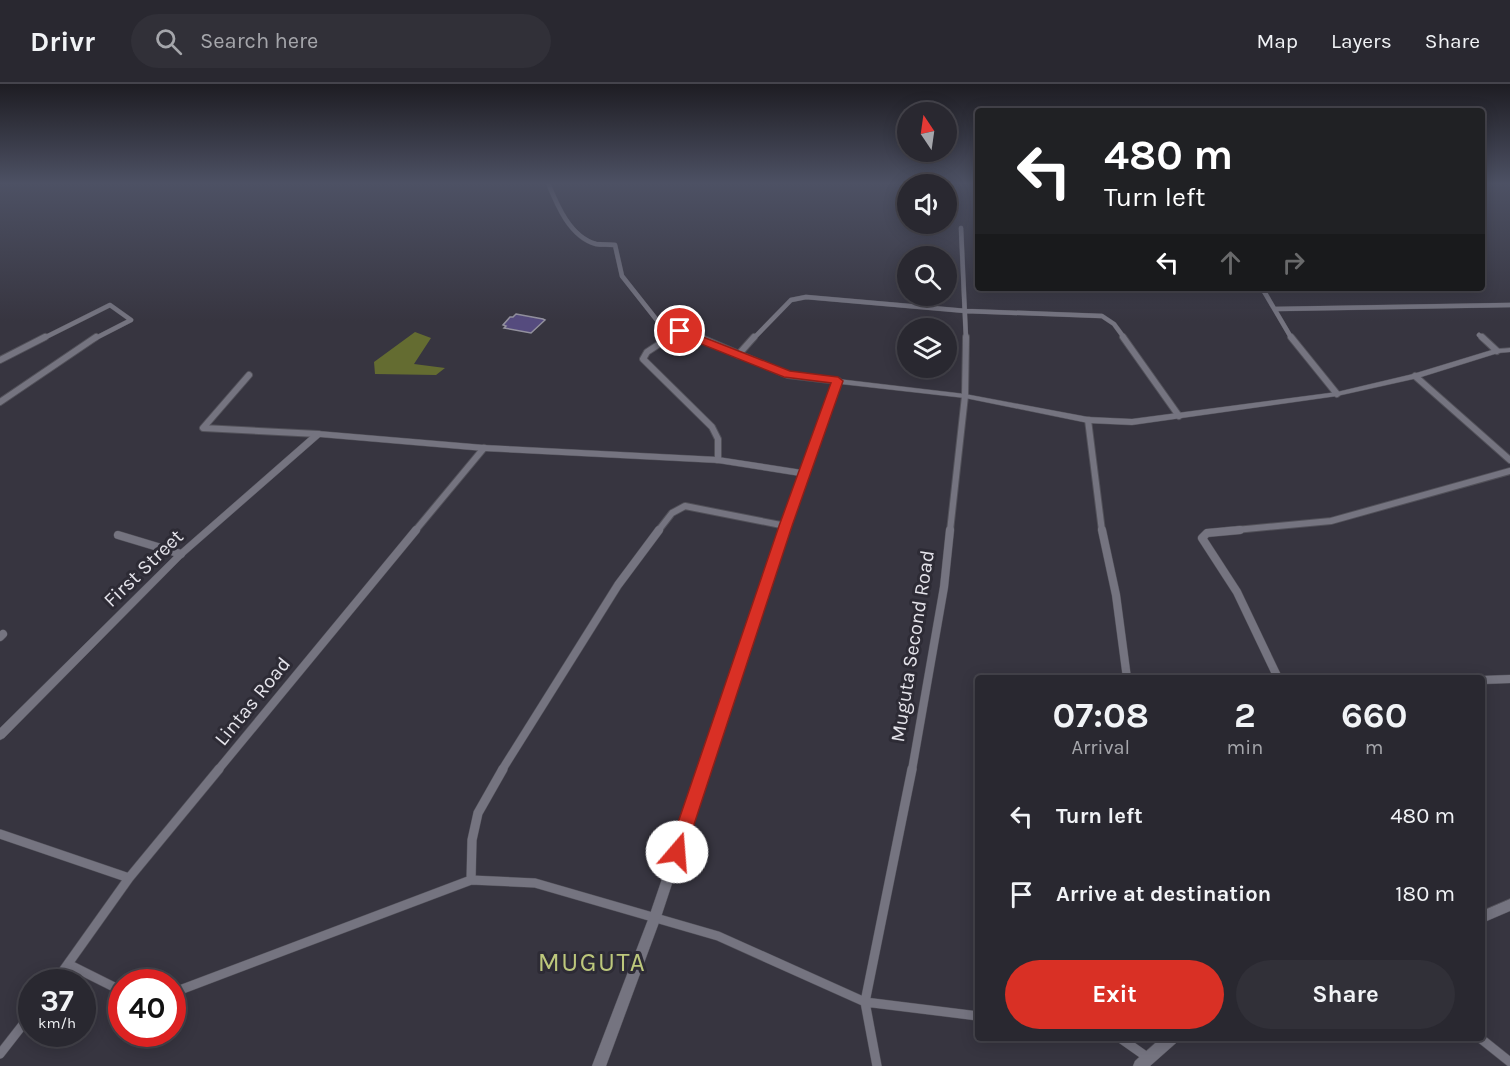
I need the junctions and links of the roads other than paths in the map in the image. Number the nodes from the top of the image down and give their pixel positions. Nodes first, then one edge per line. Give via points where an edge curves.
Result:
1 (961, 228) dead end
2 (574, 229) edge
3 (1264, 291) edge
4 (1510, 305) edge
5 (1275, 309) junction
6 (966, 310) junction
7 (680, 331) junction
8 (1479, 335) dead end
9 (1510, 350) edge
10 (1497, 351) junction
11 (738, 355) junction
12 (0, 360) edge
13 (249, 375) dead end
14 (1414, 376) junction
15 (838, 381) junction
16 (1337, 394) junction
17 (965, 396) junction
18 (0, 402) edge
19 (1179, 416) junction
20 (1088, 420) junction
21 (318, 434) junction
22 (484, 448) junction
23 (718, 460) junction
24 (1510, 460) edge
25 (1510, 471) edge
26 (806, 474) junction
27 (786, 526) junction
28 (118, 535) dead end
29 (181, 554) junction
30 (1127, 675) edge
31 (1277, 675) edge
32 (1510, 679) edge
33 (1485, 680) edge
34 (4, 724) edge
35 (0, 735) edge
36 (0, 834) edge
37 (129, 878) junction
38 (471, 880) junction
39 (1510, 905) edge
40 (1485, 916) edge
41 (655, 917) junction
42 (68, 964) junction
43 (64, 969) edge
44 (108, 984) edge
45 (186, 988) edge
46 (865, 1002) junction
47 (975, 1016) edge
48 (18, 1031) edge
49 (1123, 1041) edge
50 (1168, 1041) edge
51 (1484, 1041) edge
52 (0, 1054) edge
53 (1144, 1062) edge
54 (1510, 1062) edge
55 (599, 1066) edge
56 (877, 1066) edge

1 - 6 street, Muguta Second Road
2 - 7 street via 595,244 615,245 622,276 656,320
3 - 5 street
4 - 5 street
5 - 16 street via 1292,339
6 - 11 street via 806,297 791,300
6 - 17 street, Muguta Second Road
6 - 19 street via 1102,316 1114,324
7 - 11 street
7 - 23 street via 644,358 712,427 718,439
8 - 10 street
9 - 10 street
10 - 14 street
11 - 15 street via 788,375
12 - 18 street via 110,306 131,320 103,333
13 - 21 street via 203,428
14 - 16 street
14 - 24 street
15 - 17 street
15 - 26 street
16 - 19 street
17 - 20 street
17 - 46 street, Muguta Second Road via 944,587
19 - 20 street via 1132,422
20 - 30 street via 1099,517 1116,595
21 - 22 street
21 - 29 street, First Street
22 - 23 street
22 - 37 street, Lintas Road
23 - 26 street
25 - 31 street via 1331,521 1207,533 1202,538 1237,592
26 - 27 street
27 - 38 street via 685,506 672,513 618,585 478,813 472,840
27 - 41 street
28 - 29 street
29 - 34 street, First Street
32 - 33 street
34 - 35 street, First Street
36 - 37 street
37 - 42 street, Lintas Road
38 - 41 street via 535,883
38 - 45 street
39 - 40 street
41 - 46 street via 718,936
41 - 55 street
42 - 43 street, Lintas Road
42 - 44 street
46 - 47 street
46 - 56 street, Muguta Second Road
48 - 52 street
49 - 53 street
50 - 53 street
51 - 54 street

